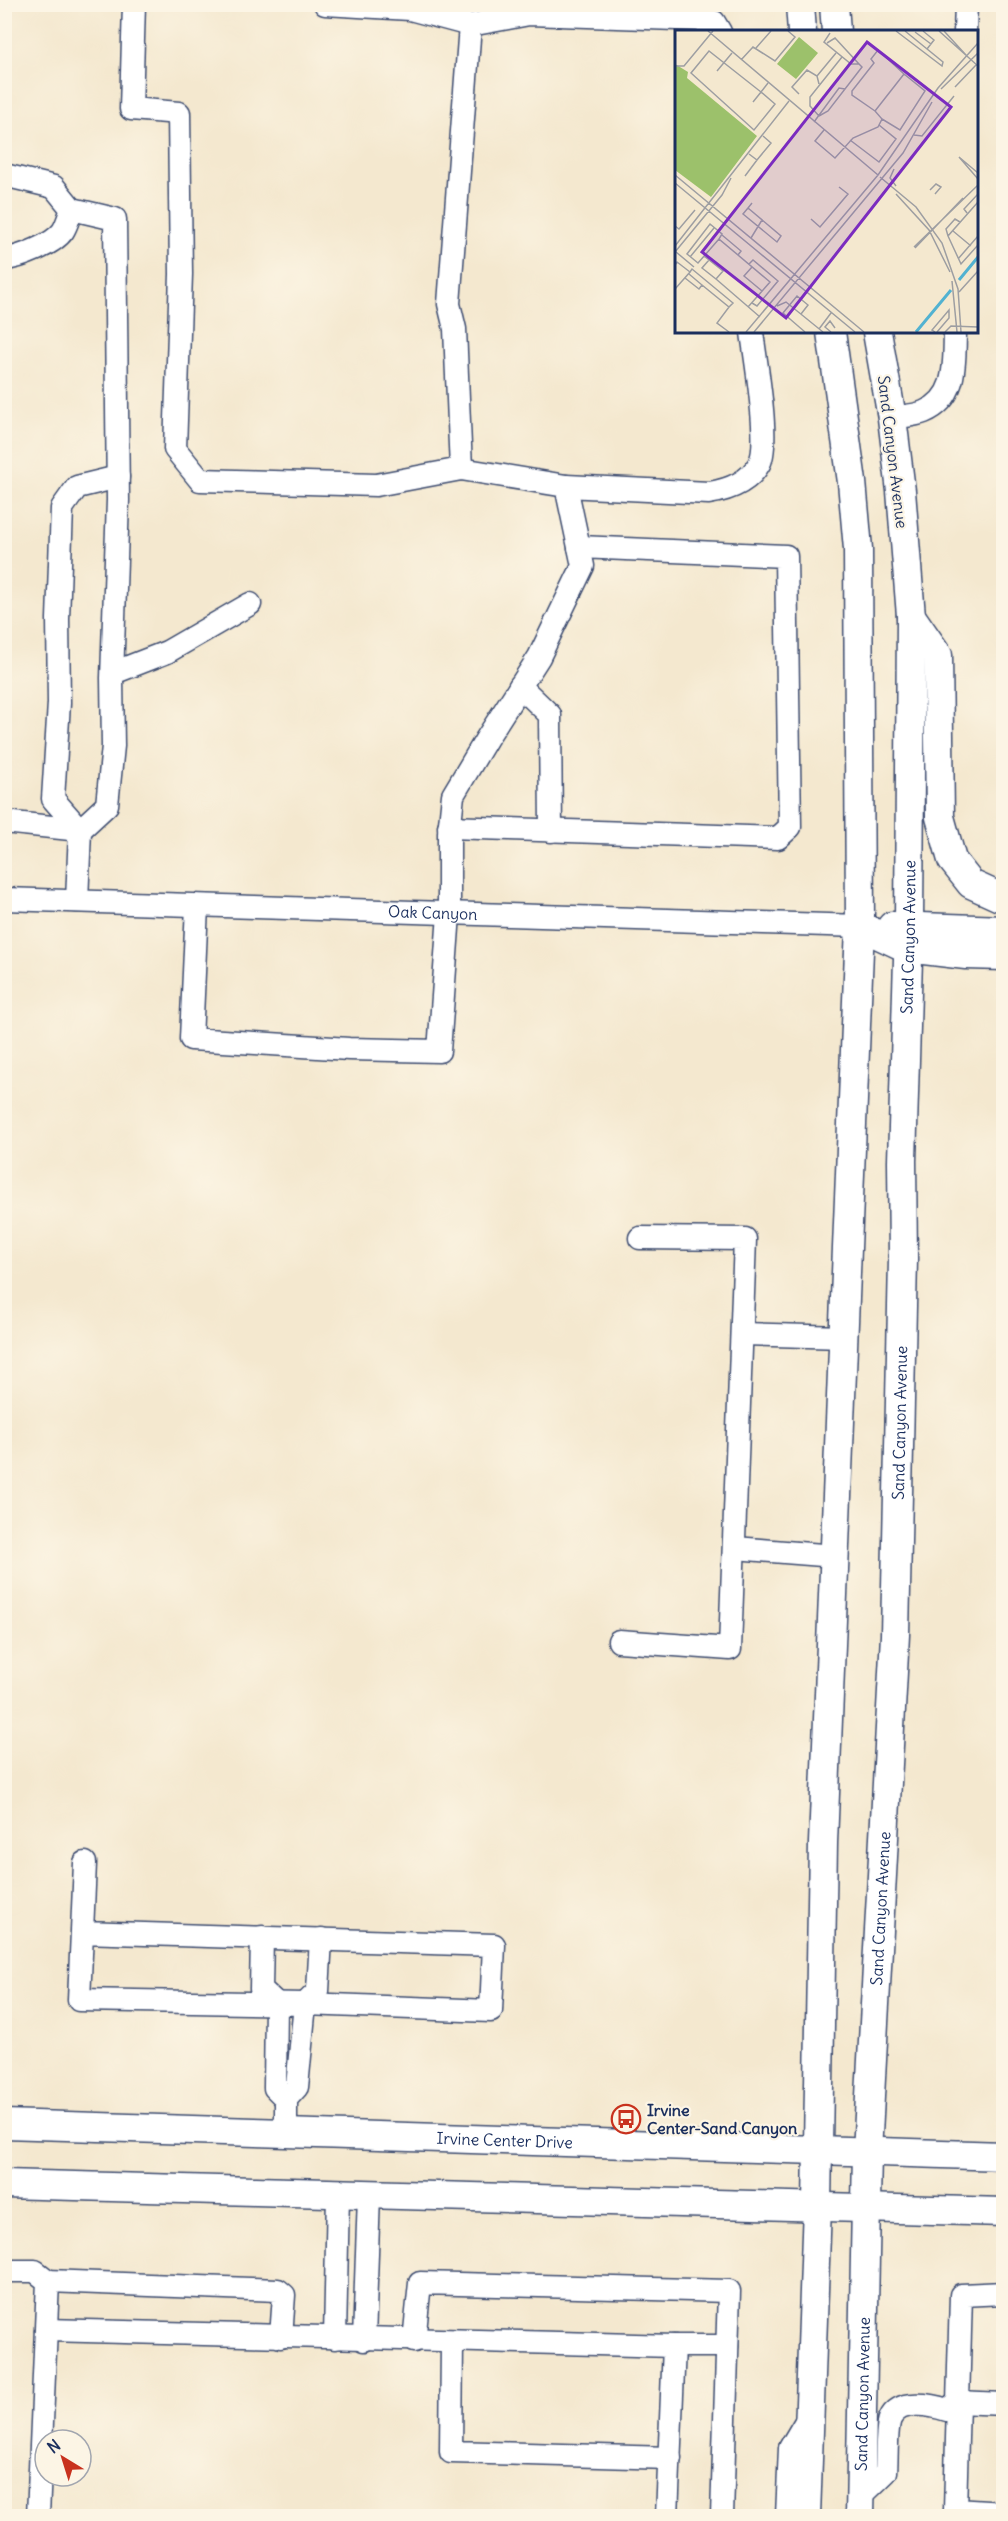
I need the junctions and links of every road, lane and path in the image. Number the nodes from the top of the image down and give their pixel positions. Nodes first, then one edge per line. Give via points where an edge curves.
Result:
1 (134, 4) edge
2 (325, 4) edge
3 (800, 4) edge
4 (834, 4) edge
5 (966, 4) edge
6 (470, 25) junction
7 (719, 30) edge
8 (802, 30) edge
9 (836, 30) edge
10 (965, 30) edge
11 (4, 175) edge
12 (72, 209) junction
13 (4, 259) edge
14 (752, 333) edge
15 (831, 333) edge
16 (877, 333) edge
17 (956, 333) edge
18 (892, 418) junction
19 (461, 469) junction
20 (118, 477) junction
21 (566, 486) junction
22 (579, 547) junction
23 (250, 604) dead end
24 (911, 616) junction
25 (113, 674) junction
26 (520, 686) junction
27 (4, 822) edge
28 (449, 827) junction
29 (80, 830) junction
30 (551, 831) junction
31 (1004, 898) edge
32 (4, 899) edge
33 (76, 901) junction
34 (197, 906) junction
35 (449, 914) junction
36 (860, 926) junction
37 (1004, 930) edge
38 (908, 937) junction
39 (1004, 956) edge
40 (640, 1238) dead end
41 (742, 1334) junction
42 (844, 1337) junction
43 (735, 1548) junction
44 (835, 1556) junction
45 (619, 1641) dead end
46 (85, 1863) dead end
47 (82, 1932) junction
48 (262, 1937) junction
49 (321, 1939) junction
50 (276, 2003) junction
51 (305, 2004) junction
52 (286, 2099) junction
53 (4, 2124) edge
54 (286, 2133) junction
55 (818, 2150) junction
56 (867, 2152) junction
57 (1004, 2156) edge
58 (4, 2184) edge
59 (338, 2194) junction
60 (369, 2194) junction
61 (817, 2206) junction
62 (866, 2206) junction
63 (1004, 2212) edge
64 (4, 2271) edge
65 (48, 2281) junction
66 (1004, 2293) edge
67 (46, 2330) junction
68 (281, 2337) junction
69 (335, 2338) junction
70 (364, 2340) junction
71 (414, 2341) junction
72 (452, 2342) junction
73 (674, 2346) junction
74 (727, 2346) junction
75 (957, 2402) junction
76 (1004, 2404) edge
77 (809, 2416) junction
78 (670, 2458) junction
79 (860, 2507) edge
80 (1004, 2513) edge
81 (38, 2517) edge
82 (667, 2517) edge
83 (722, 2517) edge
84 (787, 2517) edge
85 (806, 2517) edge

1 - 19 street via 131,109 179,112 181,274 175,449 200,480 376,485
2 - 6 street via 410,9
3 - 8 main road
4 - 9 main road
5 - 10 street
6 - 7 street via 529,14 706,20 714,22
6 - 19 street via 449,304 455,329
11 - 12 street via 54,187
12 - 13 street via 63,232 15,259
12 - 20 street via 115,219
14 - 21 street via 764,441 760,463 751,474 724,491 709,493
15 - 36 main road via 858,549
16 - 18 main road, Sand Canyon Avenue
17 - 18 street via 954,379 944,399 924,412
18 - 24 main road, Sand Canyon Avenue
19 - 21 street
20 - 25 street
20 - 29 street via 77,487 62,508 59,703 53,799
21 - 22 street
22 - 26 street via 583,566 539,657
22 - 30 street via 786,556 790,827 778,838
23 - 25 street via 167,652
24 - 31 main road via 938,655 940,817 952,860 971,884
24 - 38 main road, Sand Canyon Avenue
25 - 29 street via 113,746 107,805
26 - 28 street via 453,795
26 - 30 street via 550,715
27 - 29 street
28 - 30 street
28 - 35 street
29 - 33 street
32 - 33 street, Oak Canyon
33 - 34 street, Oak Canyon
34 - 35 street, Oak Canyon
34 - 35 street via 191,1039 360,1049 439,1051
35 - 36 street, Oak Canyon
36 - 38 main road
36 - 42 main road
37 - 38 main road
38 - 39 main road via 966,955
38 - 56 main road, Sand Canyon Avenue via 895,1635
40 - 41 street via 745,1239
41 - 42 street
41 - 43 street
42 - 44 main road
43 - 44 street
43 - 45 street via 730,1649
44 - 55 main road
46 - 47 street
47 - 48 street
47 - 50 street via 79,2000
48 - 49 street
48 - 50 street via 261,1989
49 - 51 street via 318,1991
49 - 51 street via 494,1944 490,2011
50 - 51 street
50 - 52 street via 275,2088
51 - 52 street via 297,2087
52 - 54 street
53 - 54 main road, Irvine Center Drive
54 - 55 main road, Irvine Center Drive
55 - 56 main road, Irvine Center Drive
55 - 61 main road
56 - 57 main road, Irvine Center Drive
56 - 62 main road, Sand Canyon Avenue
58 - 59 main road
59 - 60 main road
59 - 69 street
60 - 61 main road
60 - 70 street
61 - 62 main road
61 - 77 main road
62 - 63 main road
62 - 79 main road, Sand Canyon Avenue
64 - 65 street via 35,2271
65 - 67 street
65 - 68 street via 278,2290 284,2295
66 - 75 street via 961,2295
67 - 68 street
67 - 81 street
68 - 69 street
69 - 70 street
70 - 71 street
71 - 72 street
71 - 74 street via 420,2283 729,2292
72 - 73 street
72 - 78 street via 451,2452
73 - 74 street
73 - 78 street
74 - 83 street
75 - 76 street
75 - 79 street via 947,2410 916,2405 896,2412 890,2419 886,2472
75 - 80 street via 955,2510
77 - 84 street via 790,2448
77 - 85 main road
78 - 82 street

